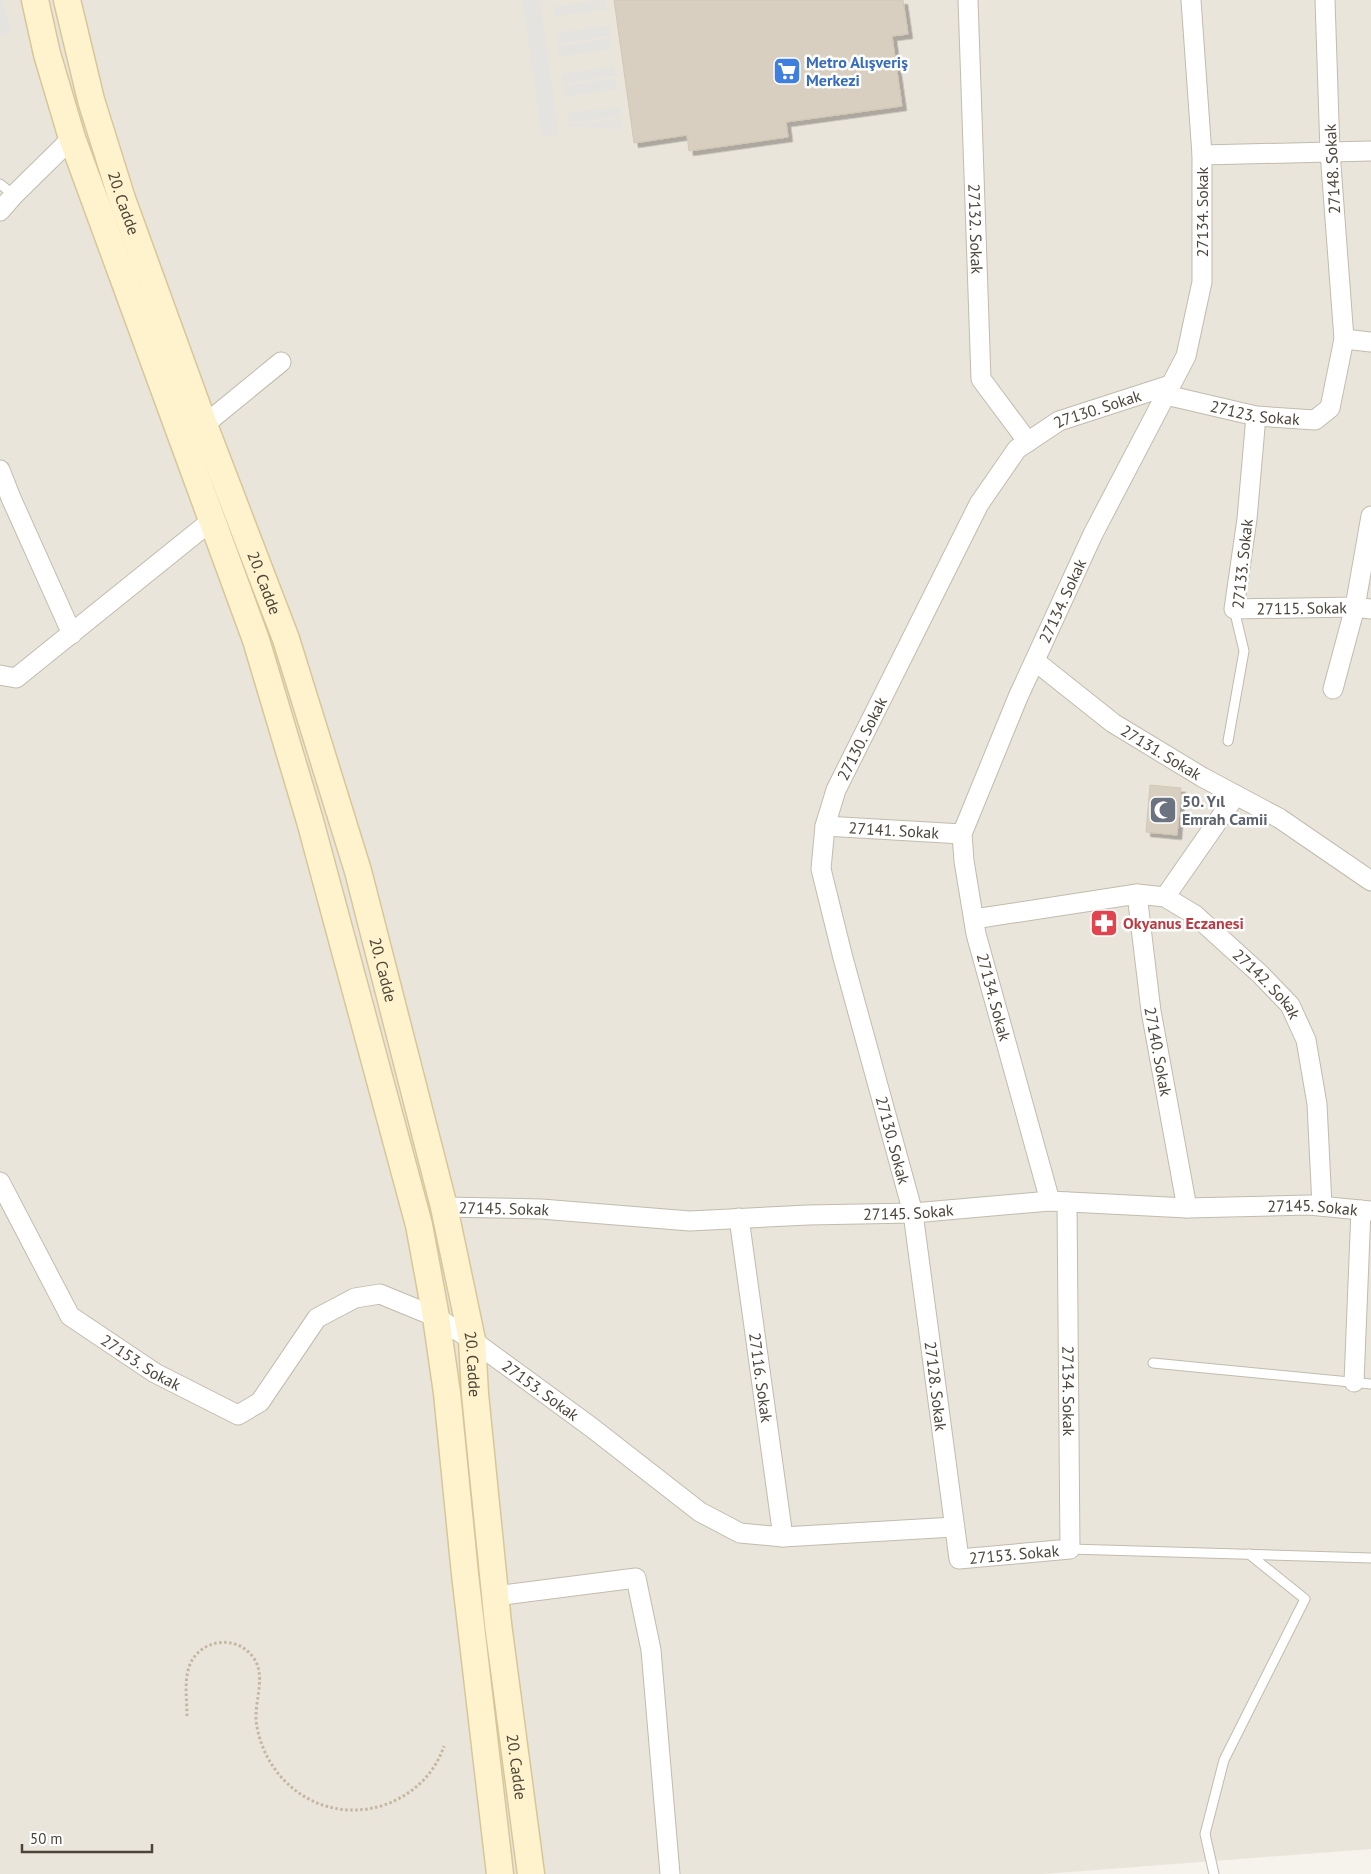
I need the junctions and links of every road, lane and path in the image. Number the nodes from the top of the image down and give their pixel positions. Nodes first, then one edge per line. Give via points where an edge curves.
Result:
1 (35, 0) edge
2 (50, 0) edge
3 (67, 0) edge
4 (968, 0) edge
5 (1191, 0) edge
6 (1325, 0) edge
7 (91, 100) junction
8 (72, 138) junction
9 (1371, 151) edge
10 (1330, 152) junction
11 (1202, 155) junction
12 (7, 190) edge
13 (0, 211) edge
14 (1344, 338) junction
15 (1371, 342) edge
16 (281, 362) dead end
17 (1168, 390) junction
18 (1256, 416) junction
19 (204, 425) junction
20 (1028, 442) junction
21 (0, 470) edge
22 (5, 505) edge
23 (1371, 516) edge
24 (211, 521) junction
25 (1363, 608) edge
26 (1234, 609) junction
27 (72, 634) junction
28 (1035, 661) junction
29 (8, 676) edge
30 (1333, 689) dead end
31 (0, 690) edge
32 (1228, 741) dead end
33 (1236, 795) junction
34 (825, 826) junction
35 (962, 834) junction
36 (1371, 881) edge
37 (1137, 894) junction
38 (1165, 897) junction
39 (974, 919) junction
40 (0, 1182) edge
41 (1058, 1202) junction
42 (1322, 1206) junction
43 (444, 1207) junction
44 (1187, 1208) junction
45 (1366, 1210) edge
46 (913, 1213) junction
47 (739, 1218) junction
48 (436, 1317) junction
49 (472, 1340) junction
50 (1152, 1364) dead end
51 (1363, 1383) edge
52 (954, 1527) junction
53 (783, 1537) junction
54 (1070, 1549) junction
55 (1249, 1554) junction
56 (1371, 1558) edge
57 (959, 1559) joint
58 (495, 1596) junction
59 (187, 1716) dead end
60 (444, 1746) dead end
61 (500, 1874) edge
62 (531, 1874) edge
63 (670, 1874) edge
64 (1214, 1874) edge

1 - 8 main road
2 - 7 main road via 60,32
3 - 7 main road
4 - 20 street, 27132. Sokak via 981,379
5 - 11 street, 27134. Sokak
6 - 10 street, 27148. Sokak
7 - 19 main road, 20. Cadde via 122,199
8 - 12 street
8 - 24 main road
9 - 10 street
10 - 11 street
10 - 14 street, 27148. Sokak
11 - 17 street, 27134. Sokak via 1202,282 1186,356
12 - 13 street
14 - 15 street
14 - 18 street, 27123. Sokak via 1330,408 1315,420
16 - 19 street
17 - 18 street, 27123. Sokak
17 - 20 street, 27130. Sokak via 1060,421
17 - 28 street, 27134. Sokak via 1093,534
18 - 26 street, 27133. Sokak via 1247,519
19 - 43 main road, 20. Cadde via 286,639 358,871
20 - 34 street, 27130. Sokak via 1017,449 979,504 836,790
21 - 22 street
22 - 27 street
23 - 25 street
24 - 27 street
24 - 48 main road via 256,640 310,821 419,1225
25 - 26 street, 27115. Sokak
25 - 30 street
26 - 32 lane, 27133. Sokak via 1244,651
27 - 29 street
28 - 33 street, 27131. Sokak via 1113,724
28 - 35 street, 27134. Sokak
29 - 31 street
33 - 36 street, 27131. Sokak via 1279,818
33 - 38 street
34 - 35 street, 27141. Sokak
34 - 46 street, 27130. Sokak via 821,869
35 - 39 street, 27134. Sokak
37 - 38 street, 27142. Sokak
37 - 39 street, 27142. Sokak
37 - 44 street, 27140. Sokak via 1151,1011
38 - 42 street, 27142. Sokak via 1195,914 1290,1005 1306,1040 1315,1095
39 - 41 street, 27134. Sokak
40 - 48 street, 27153. Sokak via 70,1316 155,1373 238,1415 260,1402 317,1318 355,1298 380,1294
41 - 44 street, 27145. Sokak
41 - 46 street, 27145. Sokak
41 - 54 street, 27134. Sokak
42 - 44 street, 27145. Sokak
42 - 45 street, 27145. Sokak
43 - 47 street, 27145. Sokak via 541,1209 690,1221
43 - 49 main road, 20. Cadde
45 - 51 street
46 - 47 street, 27145. Sokak
46 - 52 street, 27128. Sokak
47 - 53 street, 27116. Sokak
48 - 49 street, 27153. Sokak
48 - 61 main road
49 - 53 street, 27153. Sokak via 700,1512 740,1533
49 - 58 main road, 20. Cadde
50 - 51 lane
52 - 53 street, 27153. Sokak
52 - 57 street, 27128. Sokak
54 - 55 lane
54 - 57 street, 27153. Sokak
55 - 56 lane
55 - 64 lane via 1304,1599 1224,1760 1205,1834
58 - 62 main road, 20. Cadde
58 - 63 street via 636,1578 650,1650
59 - 60 path via 188,1669 193,1658 212,1644 223,1642 245,1649 253,1657 260,1679 256,1726 265,1755 282,1780 306,1799 336,1809 366,1810 395,1802 421,1784 439,1760

